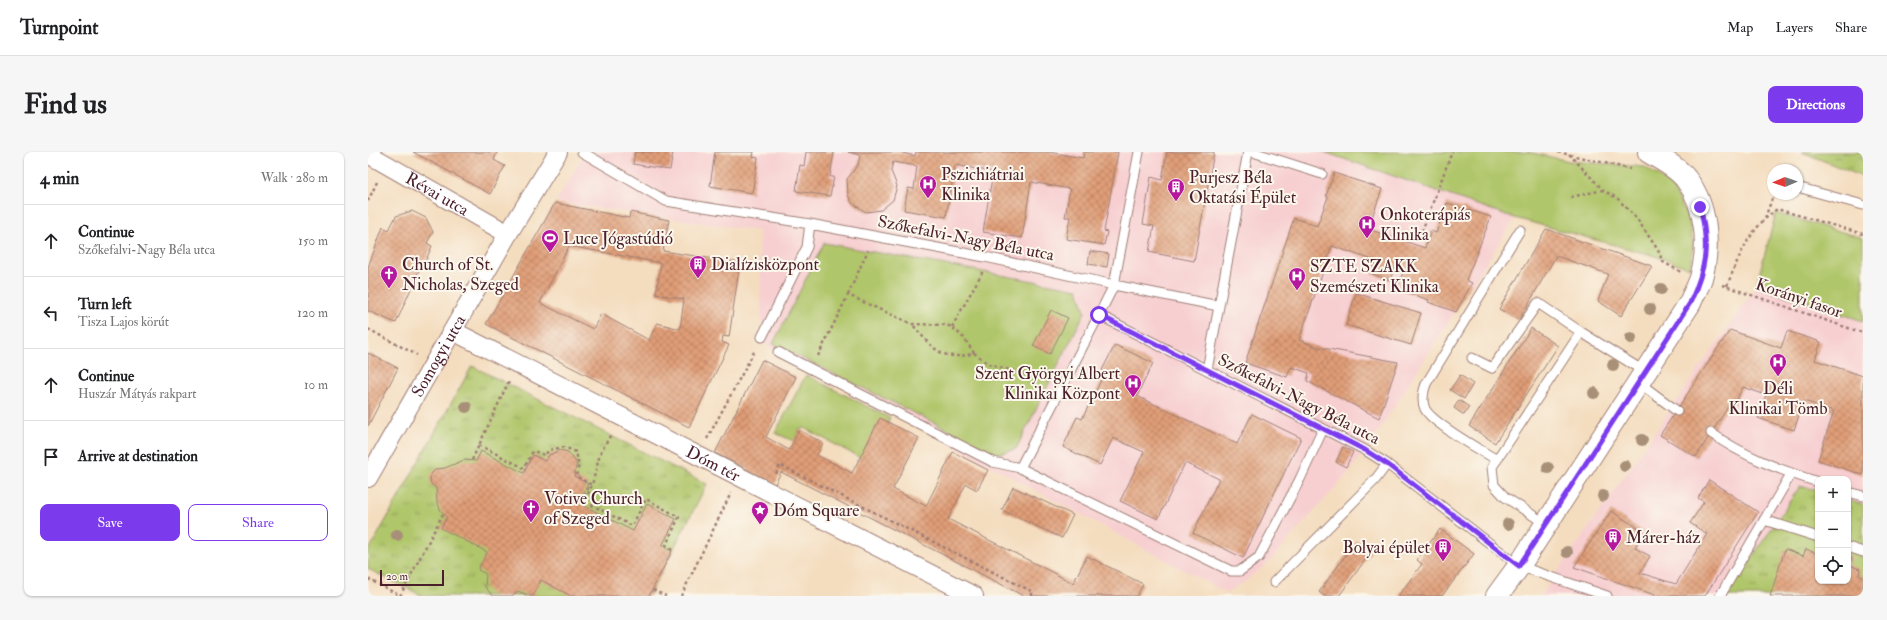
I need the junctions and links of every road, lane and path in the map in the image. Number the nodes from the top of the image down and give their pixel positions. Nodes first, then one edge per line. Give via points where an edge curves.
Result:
1 (558, 152) edge
2 (582, 152) edge
3 (1140, 152) edge
4 (1248, 152) edge
5 (1253, 152) edge
6 (1452, 152) edge
7 (1558, 152) edge
8 (1649, 152) edge
9 (368, 154) edge
10 (1569, 154) junction
11 (1630, 169) dead end
12 (1322, 174) dead end
13 (1803, 189) edge
14 (1603, 190) junction
15 (1571, 197) dead end
16 (1772, 200) edge
17 (1863, 205) edge
18 (1765, 218) junction
19 (810, 224) junction
20 (1520, 230) dead end
21 (1422, 231) dead end
22 (508, 234) junction
23 (1863, 234) edge
24 (874, 236) junction
25 (983, 270) dead end
26 (1701, 278) junction
27 (1114, 285) junction
28 (848, 295) junction
29 (1219, 306) junction
30 (1099, 315) junction
31 (912, 324) junction
32 (952, 327) junction
33 (368, 329) edge
34 (453, 330) junction
35 (1581, 332) junction
36 (1863, 333) edge
37 (762, 337) dead end
38 (778, 352) dead end
39 (974, 353) junction
40 (751, 358) dead end
41 (1472, 358) dead end
42 (434, 364) junction
43 (812, 369) junction
44 (1207, 370) junction
45 (1641, 377) junction
46 (1063, 385) junction
47 (500, 400) dead end
48 (1677, 411) dead end
49 (1323, 429) junction
50 (1710, 434) dead end
51 (479, 444) junction
52 (603, 450) dead end
53 (699, 456) junction
54 (472, 460) dead end
55 (1497, 460) junction
56 (1387, 464) junction
57 (1020, 468) junction
58 (1791, 474) junction
59 (775, 476) dead end
60 (740, 477) junction
61 (368, 478) edge
62 (1815, 481) edge
63 (1851, 493) edge
64 (1863, 496) edge
65 (585, 502) junction
66 (584, 506) dead end
67 (443, 514) dead end
68 (1764, 520) junction
69 (1546, 524) junction
70 (1815, 536) edge
71 (1851, 548) edge
72 (673, 550) dead end
73 (1863, 552) edge
74 (1519, 566) junction
75 (368, 579) edge
76 (1274, 582) dead end
77 (653, 590) dead end
78 (400, 596) edge
79 (666, 596) edge
80 (681, 596) edge
81 (974, 596) edge
82 (1031, 596) edge
83 (1497, 596) edge
84 (1606, 596) edge
85 (1720, 596) edge

1 - 22 street, Somogyi utca
2 - 19 lane, Szőkefalvi-Nagy Béla utca via 666,201
3 - 27 lane
4 - 29 lane
5 - 12 lane
6 - 21 path
7 - 10 path
8 - 26 street via 1671,165 1686,178 1700,207 1706,228 1706,251
9 - 22 street, Révai utca
10 - 11 path
10 - 14 path
13 - 17 lane
14 - 15 path
14 - 26 path via 1618,199 1637,219 1663,262
16 - 18 path
18 - 23 path via 1777,209
18 - 36 path, Korányi fasor via 1741,251 1727,286
19 - 24 lane, Szőkefalvi-Nagy Béla utca
19 - 37 lane via 807,247
20 - 55 lane via 1423,392 1425,408 1435,420
22 - 34 street, Somogyi utca
24 - 27 lane, Szőkefalvi-Nagy Béla utca
24 - 28 path
25 - 32 path
26 - 45 street via 1690,303
27 - 29 lane, Szőkefalvi-Nagy Béla utca
27 - 30 lane
28 - 31 path
28 - 43 path
29 - 44 lane
30 - 44 lane, Szőkefalvi-Nagy Béla utca
30 - 46 lane
31 - 32 path
31 - 39 path via 944,355 960,358
32 - 39 path via 964,338
33 - 42 path
34 - 42 street, Somogyi utca
34 - 53 street, Dóm tér
35 - 41 lane via 1538,303 1492,368
35 - 45 lane
35 - 55 lane
38 - 43 lane
39 - 46 path via 989,364
40 - 53 path
42 - 61 street, Somogyi utca
43 - 57 lane via 993,462
44 - 49 lane, Szőkefalvi-Nagy Béla utca
45 - 48 lane
45 - 69 street
46 - 57 lane
47 - 51 path
49 - 56 lane, Szőkefalvi-Nagy Béla utca
49 - 57 lane via 1259,557 1240,572 1231,571
50 - 58 lane via 1745,455
51 - 54 path
51 - 65 path via 524,468 533,452 545,455 549,450 564,447 576,452 579,465 576,476 590,484 582,500
52 - 65 path
53 - 60 street, Dóm tér
55 - 69 lane via 1492,467 1494,485 1505,497
56 - 74 lane, Szőkefalvi-Nagy Béla utca
56 - 76 lane via 1375,480
58 - 62 lane
58 - 68 lane
59 - 82 path via 780,465 1032,592
60 - 80 path
60 - 81 street, Dóm tér
63 - 64 lane
65 - 66 path
65 - 72 path via 632,526 646,499 679,517 666,545
67 - 78 path
68 - 70 lane
68 - 85 lane
69 - 74 street
71 - 73 lane
74 - 83 street
74 - 84 lane, Szőkefalvi-Nagy Béla utca
75 - 78 path
77 - 79 path

